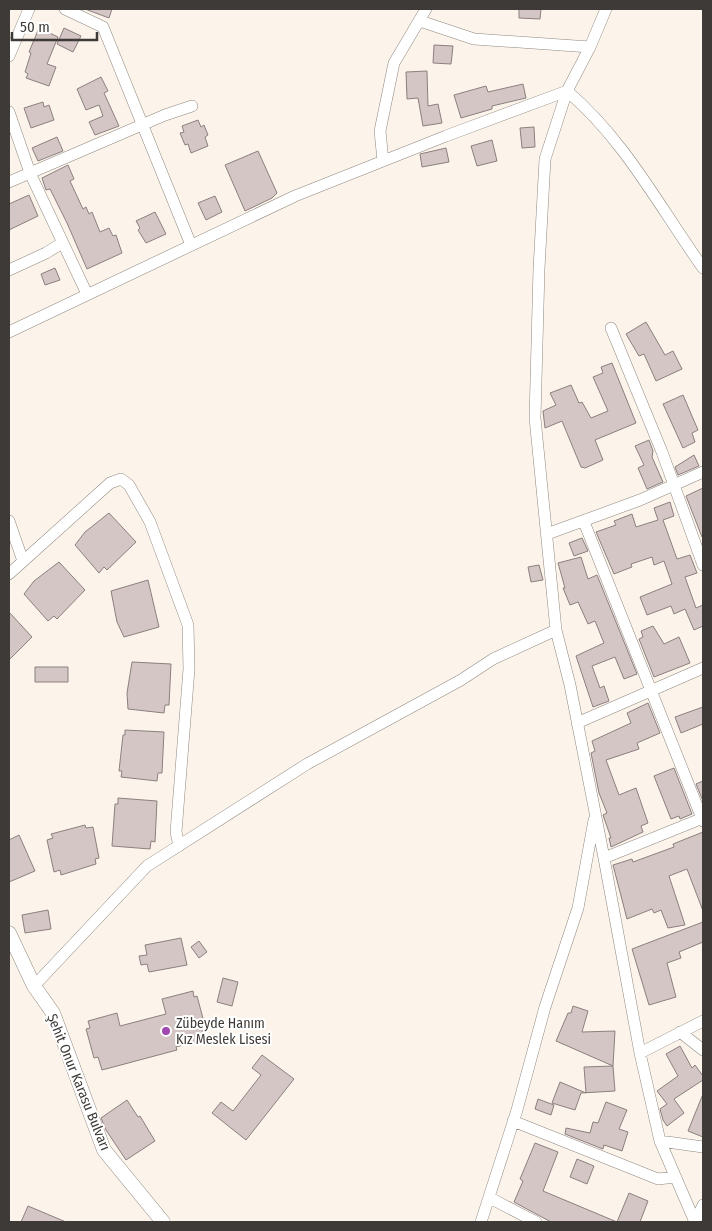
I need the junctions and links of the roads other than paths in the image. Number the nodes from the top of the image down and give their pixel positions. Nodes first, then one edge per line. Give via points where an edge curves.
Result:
1 (29, 9) edge
2 (65, 9) edge
3 (426, 9) edge
4 (606, 9) edge
5 (420, 21) junction
6 (590, 47) junction
7 (9, 56) edge
8 (568, 91) junction
9 (192, 106) dead end
10 (9, 112) edge
11 (143, 124) junction
12 (383, 161) junction
13 (30, 172) junction
14 (9, 182) edge
15 (62, 243) junction
16 (191, 245) junction
17 (703, 268) edge
18 (9, 270) edge
19 (87, 294) junction
20 (610, 328) dead end
21 (9, 332) edge
22 (703, 472) edge
23 (674, 486) junction
24 (9, 521) edge
25 (584, 522) junction
26 (547, 534) junction
27 (23, 561) junction
28 (703, 565) edge
29 (9, 574) edge
30 (556, 630) junction
31 (703, 668) edge
32 (651, 691) junction
33 (577, 723) junction
34 (595, 813) junction
35 (703, 820) edge
36 (179, 846) junction
37 (604, 858) junction
38 (9, 933) edge
39 (34, 986) junction
40 (703, 1021) edge
41 (680, 1032) junction
42 (703, 1050) edge
43 (640, 1053) junction
44 (513, 1121) junction
45 (660, 1141) junction
46 (703, 1147) edge
47 (676, 1177) junction
48 (490, 1198) junction
49 (703, 1205) edge
50 (162, 1222) edge
51 (481, 1222) edge
52 (536, 1222) edge
53 (695, 1222) edge

1 - 7 street
2 - 11 street via 103,27
3 - 5 street
4 - 6 street
5 - 6 street via 474,39
5 - 12 street via 415,24 394,63 380,132
6 - 8 street
8 - 12 street
8 - 17 street via 615,141
8 - 26 street via 545,159 539,269 535,418
9 - 11 street
10 - 13 street
11 - 13 street
11 - 16 street
12 - 16 street via 295,196
13 - 14 street
13 - 15 street
15 - 18 street
15 - 19 street
16 - 19 street
19 - 21 street
20 - 23 street
22 - 23 street
23 - 25 street
23 - 28 street
24 - 27 street
25 - 26 street
25 - 32 street
26 - 30 street
27 - 29 street
27 - 36 street via 110,483 121,479 129,485 150,522 178,595 190,638 176,832
30 - 33 street
30 - 36 street via 493,659 461,680 307,764
31 - 32 street
32 - 33 street
32 - 35 street
33 - 34 street
34 - 37 street
34 - 44 street via 578,908 545,1007
35 - 37 street
36 - 39 street via 147,866 125,886
37 - 43 street
38 - 39 street, Şehit Onur Karasu Bulvarı
39 - 50 street, Şehit Onur Karasu Bulvarı via 53,1012 104,1150
40 - 41 street
41 - 42 street
41 - 43 street
43 - 45 street
44 - 47 street via 658,1178
44 - 48 street
45 - 46 street
45 - 47 street
47 - 53 street
48 - 51 street
48 - 52 street
49 - 53 street

